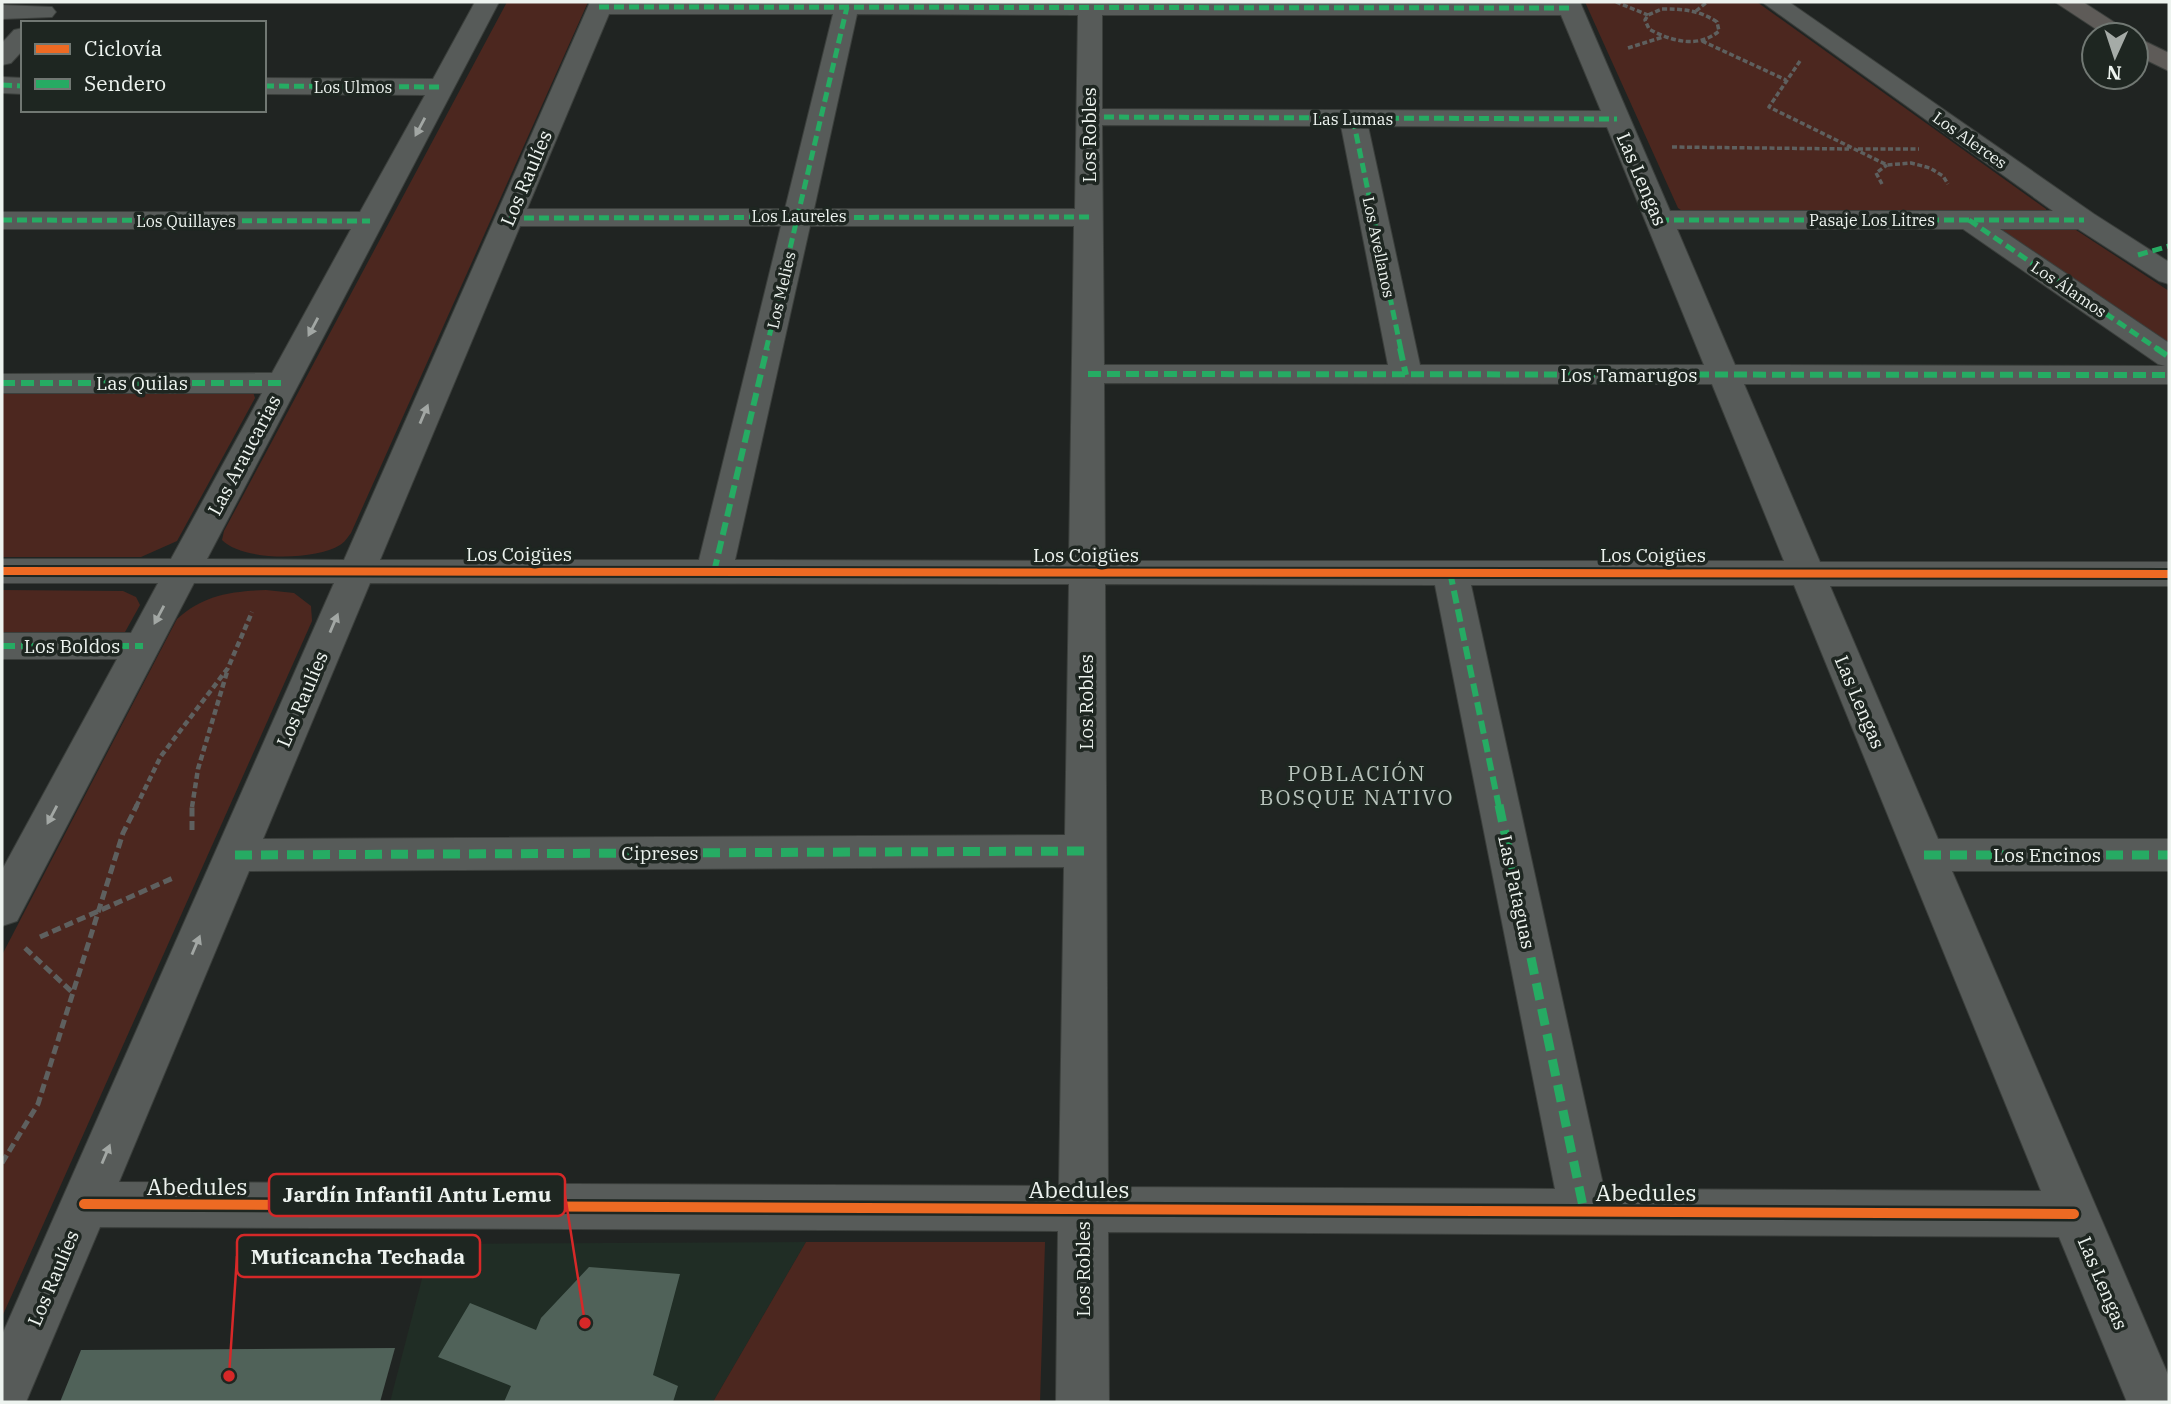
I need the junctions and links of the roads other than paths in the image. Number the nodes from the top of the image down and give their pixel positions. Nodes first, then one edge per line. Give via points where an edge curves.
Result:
1 (487, 2) edge
2 (1774, 2) edge
3 (2067, 2) edge
4 (601, 4) edge
5 (1090, 5) edge
6 (1569, 5) edge
7 (847, 7) junction
8 (2, 12) edge
9 (44, 12) edge
10 (2099, 21) edge
11 (21, 37) edge
12 (2150, 52) edge
13 (2, 58) edge
14 (2169, 64) edge
15 (2, 85) edge
16 (21, 86) edge
17 (266, 86) edge
18 (441, 87) junction
19 (1089, 117) junction
20 (1353, 119) junction
21 (1623, 133) junction
22 (799, 216) junction
23 (1089, 217) junction
24 (509, 218) junction
25 (2, 220) edge
26 (1659, 220) junction
27 (1969, 220) junction
28 (2084, 220) junction
29 (370, 221) junction
30 (2169, 246) edge
31 (2138, 255) junction
32 (2169, 275) edge
33 (2169, 357) edge
34 (1088, 374) junction
35 (1406, 374) junction
36 (1724, 375) junction
37 (2169, 375) edge
38 (2, 383) edge
39 (283, 383) junction
40 (2, 571) edge
41 (182, 572) junction
42 (356, 572) junction
43 (713, 572) junction
44 (1087, 572) junction
45 (1450, 572) junction
46 (1806, 572) junction
47 (2169, 575) edge
48 (2, 646) edge
49 (143, 646) junction
50 (1085, 851) junction
51 (1924, 855) junction
52 (2169, 856) edge
53 (216, 860) junction
54 (2, 909) edge
55 (85, 1204) junction
56 (1084, 1209) junction
57 (1584, 1211) junction
58 (2074, 1213) junction
59 (2, 1396) edge
60 (1082, 1402) edge
61 (2153, 1402) edge

1 - 18 street, Las Araucarias
2 - 28 street, Los Alerces
3 - 10 main road
4 - 7 street
4 - 24 street, Los Raulíes
5 - 6 street
5 - 7 street
5 - 19 street, Los Robles
6 - 21 street, Las Lengas
7 - 22 street, Los Melies
8 - 9 street
11 - 13 street
12 - 14 main road
15 - 16 street
17 - 18 street, Los Ulmos
18 -> 29 street, Las Araucarias
19 - 20 street, Las Lumas
19 - 23 street, Los Robles
20 - 21 street, Las Lumas
20 - 35 street, Los Avellanos
21 - 26 street, Las Lengas
22 - 23 street, Los Laureles
22 - 24 street, Los Laureles
22 - 43 street, Los Melies
23 - 34 street, Los Robles
42 -> 24 street, Los Raulíes
25 - 29 street, Los Quillayes
26 - 27 street, Pasaje Los Litres
26 - 36 street, Las Lengas
27 - 28 street, Pasaje Los Litres
27 - 33 street, Los Álamos
28 - 31 street, Los Alerces
29 -> 39 street, Las Araucarias
30 - 31 street
31 - 32 street, Los Alerces
34 - 35 street, Los Tamarugos
34 - 44 street, Los Robles
35 - 36 street, Los Tamarugos
36 - 37 street, Los Tamarugos
36 - 46 street, Las Lengas
38 - 39 street, Las Quilas
39 - 41 street, Las Araucarias
40 - 41 street, Los Coigües
41 - 42 street, Los Coigües
41 -> 49 street, Las Araucarias
42 - 43 street, Los Coigües
53 -> 42 street, Los Raulíes
43 - 44 street, Los Coigües
44 - 45 street, Los Coigües
44 - 50 street, Los Robles
45 - 46 street, Los Coigües
45 - 57 street, Las Pataguas
46 - 47 street, Los Coigües
46 - 51 street, Las Lengas
48 - 49 street, Los Boldos
49 -> 54 street, Las Araucarias
50 - 53 street, Cipreses
50 - 56 street, Los Robles
51 - 52 street, Los Encinos
51 - 58 street, Las Lengas
55 -> 53 street, Los Raulíes
55 - 56 street, Abedules
55 - 59 street, Los Raulíes
56 - 57 street, Abedules
56 - 60 street, Los Robles
57 - 58 street, Abedules
58 - 61 street, Las Lengas

